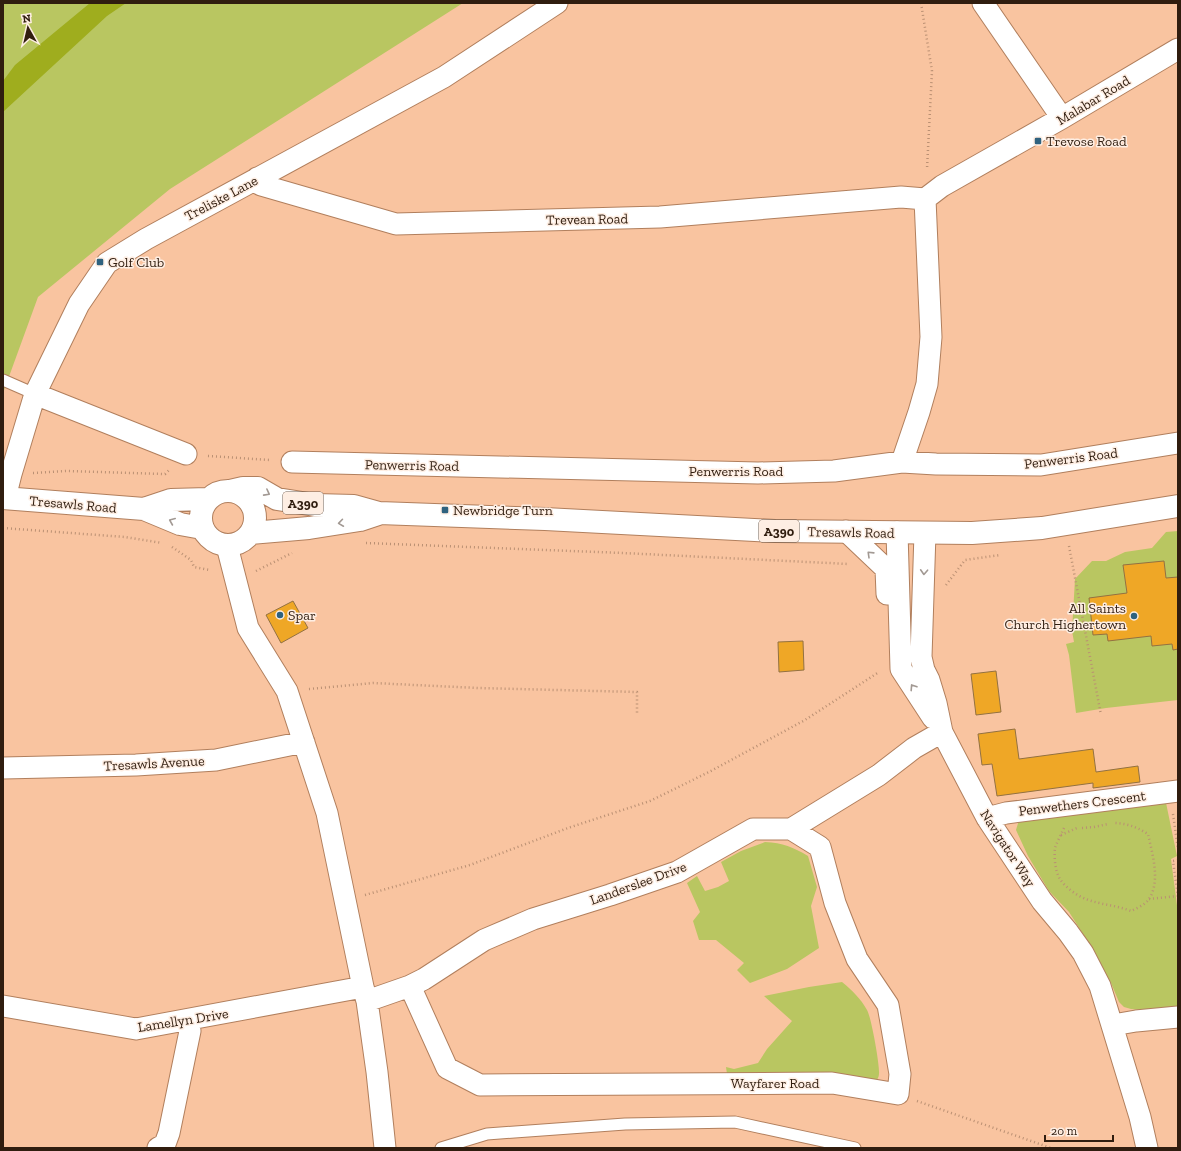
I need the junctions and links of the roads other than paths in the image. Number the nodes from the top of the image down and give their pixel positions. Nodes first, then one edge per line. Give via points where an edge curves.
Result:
1 (556, 3) edge
2 (983, 3) edge
3 (1178, 49) edge
4 (1062, 118) junction
5 (258, 178) junction
6 (925, 199) junction
7 (3, 380) edge
8 (35, 394) junction
9 (1178, 443) edge
10 (186, 454) road end
11 (292, 462) road end
12 (902, 462) junction
13 (230, 491) junction
14 (4, 498) edge
15 (208, 499) junction
16 (1178, 506) edge
17 (144, 509) junction
18 (379, 513) junction
19 (202, 528) junction
20 (846, 531) junction
21 (897, 532) junction
22 (252, 533) junction
23 (925, 533) junction
24 (228, 546) junction
25 (891, 670) junction
26 (942, 732) junction
27 (304, 742) junction
28 (3, 768) edge
29 (1174, 791) edge
30 (987, 818) junction
31 (791, 829) junction
32 (410, 986) junction
33 (365, 994) junction
34 (3, 1006) edge
35 (1178, 1017) edge
36 (188, 1020) junction
37 (1113, 1025) junction
38 (158, 1148) edge
39 (385, 1148) edge
40 (441, 1148) edge
41 (856, 1148) edge
42 (1147, 1148) edge

1 - 5 street, Treliske Lane via 444,77
2 - 4 street
3 - 4 street, Malabar Road
4 - 6 street, Malabar Road via 942,186
5 - 6 street, Trevean Road via 261,185 396,224 660,218 901,197
5 - 8 street, Treliske Lane via 146,239 107,264 79,304
6 - 12 street via 931,337 927,384
7 - 8 lane
8 - 10 street
8 - 14 street, Treliske Lane
9 - 12 street, Penwerris Road via 1041,465
11 - 12 street, Penwerris Road via 758,473 834,471
13 - 15 highway
13 -> 18 highway, Tresawls Road / A390 via 258,488 277,498 315,506 354,506
13 - 22 highway via 245,496 254,508 256,522
14 - 17 highway, Tresawls Road
15 - 17 highway, Tresawls Road via 171,500
15 - 19 highway via 202,513
16 - 23 highway, Tresawls Road / A390 via 1042,528 972,533
19 -> 17 highway, Tresawls Road via 180,524
18 - 20 highway, Tresawls Road / A390 via 775,531
18 -> 22 highway, Tresawls Road / A390 via 360,520
19 - 24 highway via 212,541
20 - 21 highway, Tresawls Road / A390
25 -> 20 street via 886,569
21 - 23 highway, Tresawls Road / A390
21 - 25 street
22 - 24 highway via 246,540
23 -> 26 street, Navigator Way via 921,657 936,703
24 - 27 street via 248,628 287,691
26 -> 25 street
26 - 30 street, Navigator Way
26 - 31 street, Landerslee Drive via 914,748 862,786
27 - 28 street, Tresawls Avenue via 216,760
27 - 33 street via 327,813
29 - 30 street, Penwethers Crescent via 1006,813
30 - 37 street, Navigator Way via 1042,901 1083,953 1100,986
31 - 32 street, Landerslee Drive via 753,830 677,872 533,919 484,940
31 - 32 street, Wayfarer Road via 820,847 836,903 857,959 888,1005 900,1074 898,1094 832,1083 480,1085 447,1068
32 - 33 street, Landerslee Drive
33 - 36 street, Lamellyn Drive
33 - 39 street
34 - 36 street, Lamellyn Drive via 136,1029
35 - 37 street
36 - 38 street via 190,1030 169,1133 165,1144
37 - 42 street, Navigator Way
40 - 41 lane via 487,1134 625,1124 735,1122

